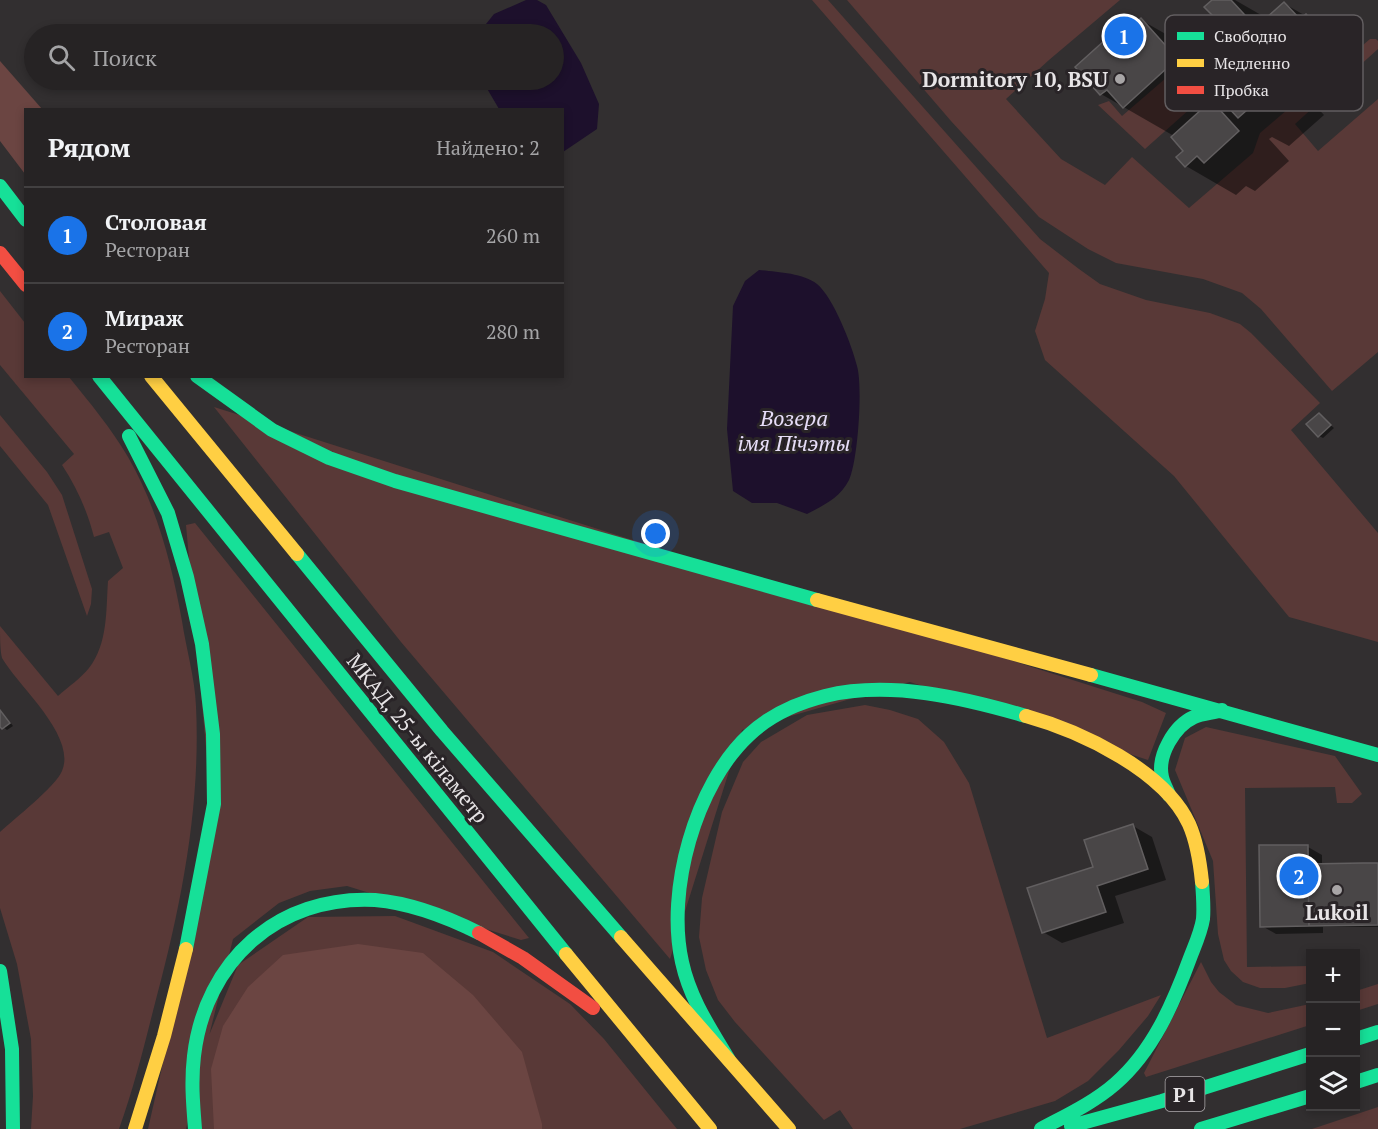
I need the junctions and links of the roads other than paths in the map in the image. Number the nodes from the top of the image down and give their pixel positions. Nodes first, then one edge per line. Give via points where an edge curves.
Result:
1 (0, 186) edge
2 (24, 217) edge
3 (0, 253) edge
4 (24, 283) edge
5 (100, 378) edge
6 (101, 378) edge
7 (153, 378) edge
8 (200, 378) edge
9 (1222, 710) junction
10 (1378, 755) edge
11 (1168, 795) junction
12 (0, 971) edge
13 (1378, 1032) edge
14 (1360, 1038) edge
15 (643, 1050) junction
16 (1306, 1056) edge
17 (729, 1060) junction
18 (1378, 1075) edge
19 (1360, 1081) edge
20 (1306, 1098) edge
21 (708, 1126) edge
22 (13, 1129) edge
23 (135, 1129) edge
24 (195, 1129) edge
25 (789, 1129) edge
26 (1041, 1129) edge
27 (1059, 1129) edge
28 (1201, 1129) edge

1 - 2 main road
3 - 4 main road
5 - 23 main road via 168,513 202,644 213,734 214,804 200,887 175,994
6 - 15 main road, МКАД, 25-ы кіламетр
7 - 17 main road, МКАД, 25-ы кіламетр via 442,731
8 - 9 main road via 273,430 329,458 395,481
9 - 10 main road
9 - 11 main road via 1192,717 1179,727 1162,764
11 - 17 main road via 1139,769 1089,738 1032,718 953,699 878,690 851,691 821,696 777,714 745,739 709,788 681,873 678,932 686,980
11 - 26 main road via 1184,814 1193,835 1200,860 1202,893 1203,921 1176,997 1157,1033 1118,1082 1098,1098
12 - 22 main road via 14,1059
13 - 14 main road
15 - 21 main road, МКАД, 25-ы кіламетр
15 - 24 main road via 566,987 514,951 468,929 425,911 389,903 356,900 321,904 271,925 245,945 212,990 193,1054
16 - 27 main road, Р1
17 - 25 main road, МКАД, 25-ы кіламетр
18 - 19 main road
20 - 28 main road, Р1

